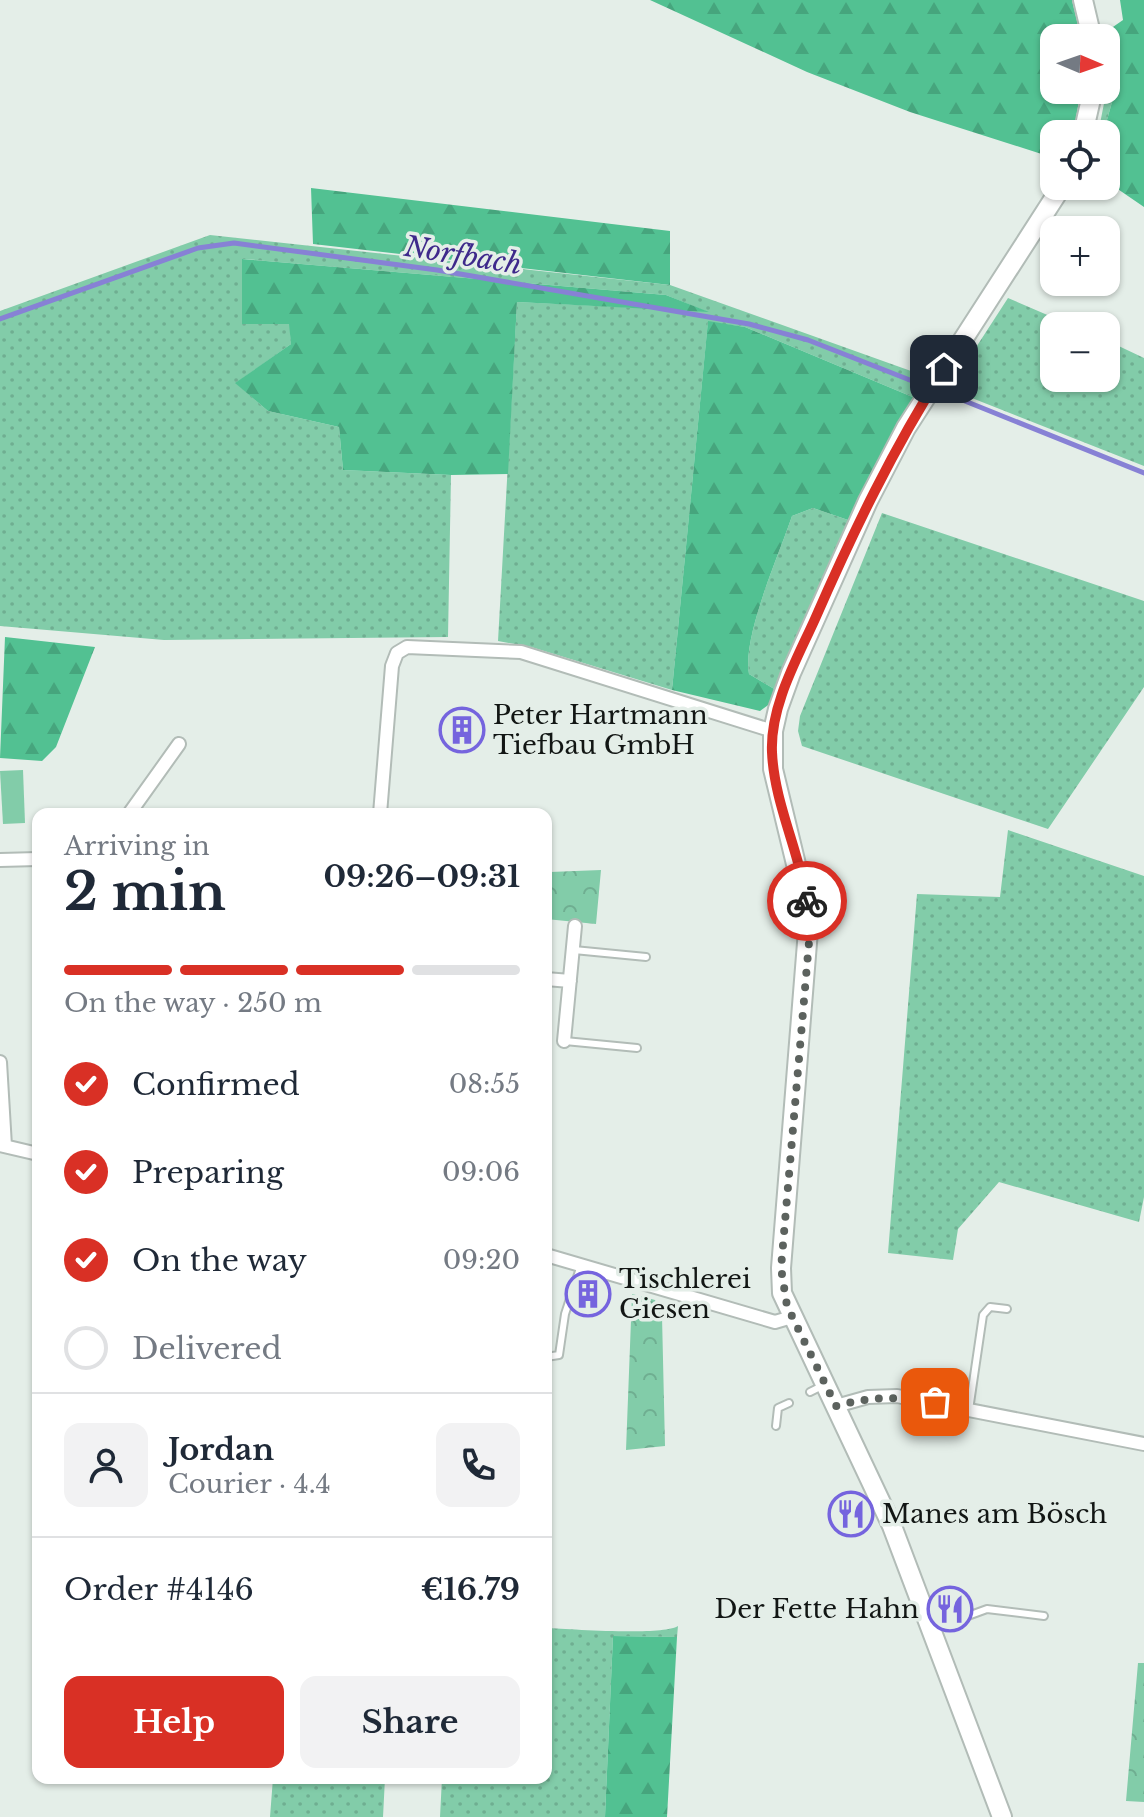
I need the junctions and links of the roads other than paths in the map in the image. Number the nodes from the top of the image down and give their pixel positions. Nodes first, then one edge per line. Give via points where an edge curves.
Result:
1 (1083, 0) edge
2 (1089, 24) edge
3 (1053, 200) edge
4 (773, 731) junction
5 (179, 744) dead end
6 (133, 808) edge
7 (380, 808) edge
8 (32, 859) edge
9 (0, 860) edge
10 (575, 926) dead end
11 (573, 949) junction
12 (646, 957) dead end
13 (552, 980) edge
14 (570, 981) junction
15 (564, 1041) joint
16 (637, 1048) dead end
17 (0, 1062) edge
18 (3, 1145) edge
19 (32, 1152) edge
20 (552, 1257) edge
21 (581, 1265) junction
22 (1007, 1309) dead end
23 (792, 1317) junction
24 (552, 1356) edge
25 (789, 1403) dead end
26 (836, 1406) junction
27 (969, 1410) junction
28 (776, 1426) dead end
29 (1144, 1444) edge
30 (1044, 1616) dead end
31 (933, 1628) junction
32 (1002, 1817) edge

1 - 2 main road
3 - 4 main road via 906,428 791,673
4 - 7 street via 521,652 407,647 397,653 392,666
4 - 23 main road via 773,769 809,918 781,1268 782,1293
5 - 6 street
8 - 9 street
10 - 11 street
11 - 12 lane
11 - 14 street
13 - 14 street
14 - 15 street
15 - 16 lane
17 - 18 street
18 - 19 street
20 - 21 street
21 - 23 street via 775,1322
21 - 24 lane via 559,1355
22 - 27 lane via 990,1307 983,1315
23 - 26 main road via 818,1388
25 - 28 lane via 778,1408
26 - 27 street via 897,1396
26 - 31 main road via 915,1599
27 - 29 street
30 - 31 lane via 987,1609
31 - 32 main road

